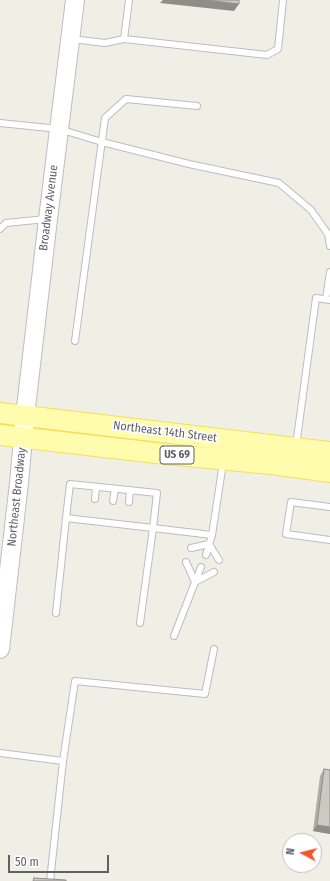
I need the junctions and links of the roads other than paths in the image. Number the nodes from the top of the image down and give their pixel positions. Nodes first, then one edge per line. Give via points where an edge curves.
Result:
1 (75, 0) edge
2 (129, 0) edge
3 (283, 0) edge
4 (70, 39) junction
5 (124, 39) junction
6 (197, 106) dead end
7 (0, 123) edge
8 (59, 129) junction
9 (102, 142) junction
10 (48, 219) junction
11 (0, 229) edge
12 (330, 246) edge
13 (330, 272) edge
14 (328, 300) edge
15 (75, 342) dead end
16 (0, 413) edge
17 (25, 416) junction
18 (0, 435) edge
19 (24, 438) junction
20 (296, 448) junction
21 (330, 452) edge
22 (223, 459) junction
23 (330, 472) edge
24 (96, 487) junction
25 (115, 489) junction
26 (130, 490) junction
27 (95, 499) dead end
28 (113, 501) dead end
29 (129, 502) dead end
30 (330, 506) edge
31 (93, 513) dead end
32 (112, 515) dead end
33 (127, 517) dead end
34 (66, 518) junction
35 (92, 520) junction
36 (110, 523) junction
37 (126, 525) junction
38 (152, 528) junction
39 (212, 535) junction
40 (330, 540) edge
41 (210, 544) junction
42 (191, 548) dead end
43 (206, 555) dead end
44 (219, 560) dead end
45 (186, 562) dead end
46 (201, 567) dead end
47 (214, 572) dead end
48 (195, 582) junction
49 (56, 613) dead end
50 (140, 623) dead end
51 (174, 636) dead end
52 (0, 649) edge
53 (214, 649) dead end
54 (0, 753) edge
55 (63, 761) junction
56 (50, 881) edge

1 - 4 main road, Broadway Avenue
2 - 5 lane
3 - 5 lane via 278,49 267,55
4 - 5 lane via 105,43
4 - 8 main road, Broadway Avenue
6 - 9 lane via 126,99 105,118
7 - 8 lane
8 - 9 lane
8 - 10 main road, Broadway Avenue
9 - 12 lane via 279,183 311,210 328,234
9 - 15 lane
10 - 11 lane via 6,223
10 - 17 main road, Broadway Avenue
13 - 14 lane
14 - 20 lane via 316,298
16 - 17 main road, Northeast 14th Street / US 69
17 - 19 main road, Northeast Broadway
17 - 20 main road, Northeast 14th Street / US 69
18 - 19 main road, Northeast 14th Street / US 69
19 - 22 main road, Northeast 14th Street / US 69
19 - 52 main road, Northeast Broadway
20 - 21 main road, Northeast 14th Street / US 69
22 - 23 main road, Northeast 14th Street / US 69
22 - 39 lane
24 - 25 lane
24 - 27 lane
24 - 34 lane via 70,484
25 - 26 lane
25 - 28 lane
26 - 29 lane
26 - 38 lane via 157,493
30 - 40 lane via 291,502 286,534
31 - 35 lane
32 - 36 lane
33 - 37 lane
34 - 35 lane
34 - 49 lane
35 - 36 lane
36 - 37 lane
37 - 38 lane
38 - 39 lane
38 - 50 lane
39 - 41 lane
41 - 42 lane
41 - 43 lane
41 - 44 lane
45 - 48 lane
46 - 48 lane
47 - 48 lane
48 - 51 lane
53 - 55 lane via 205,694 75,681
54 - 55 lane
55 - 56 lane

